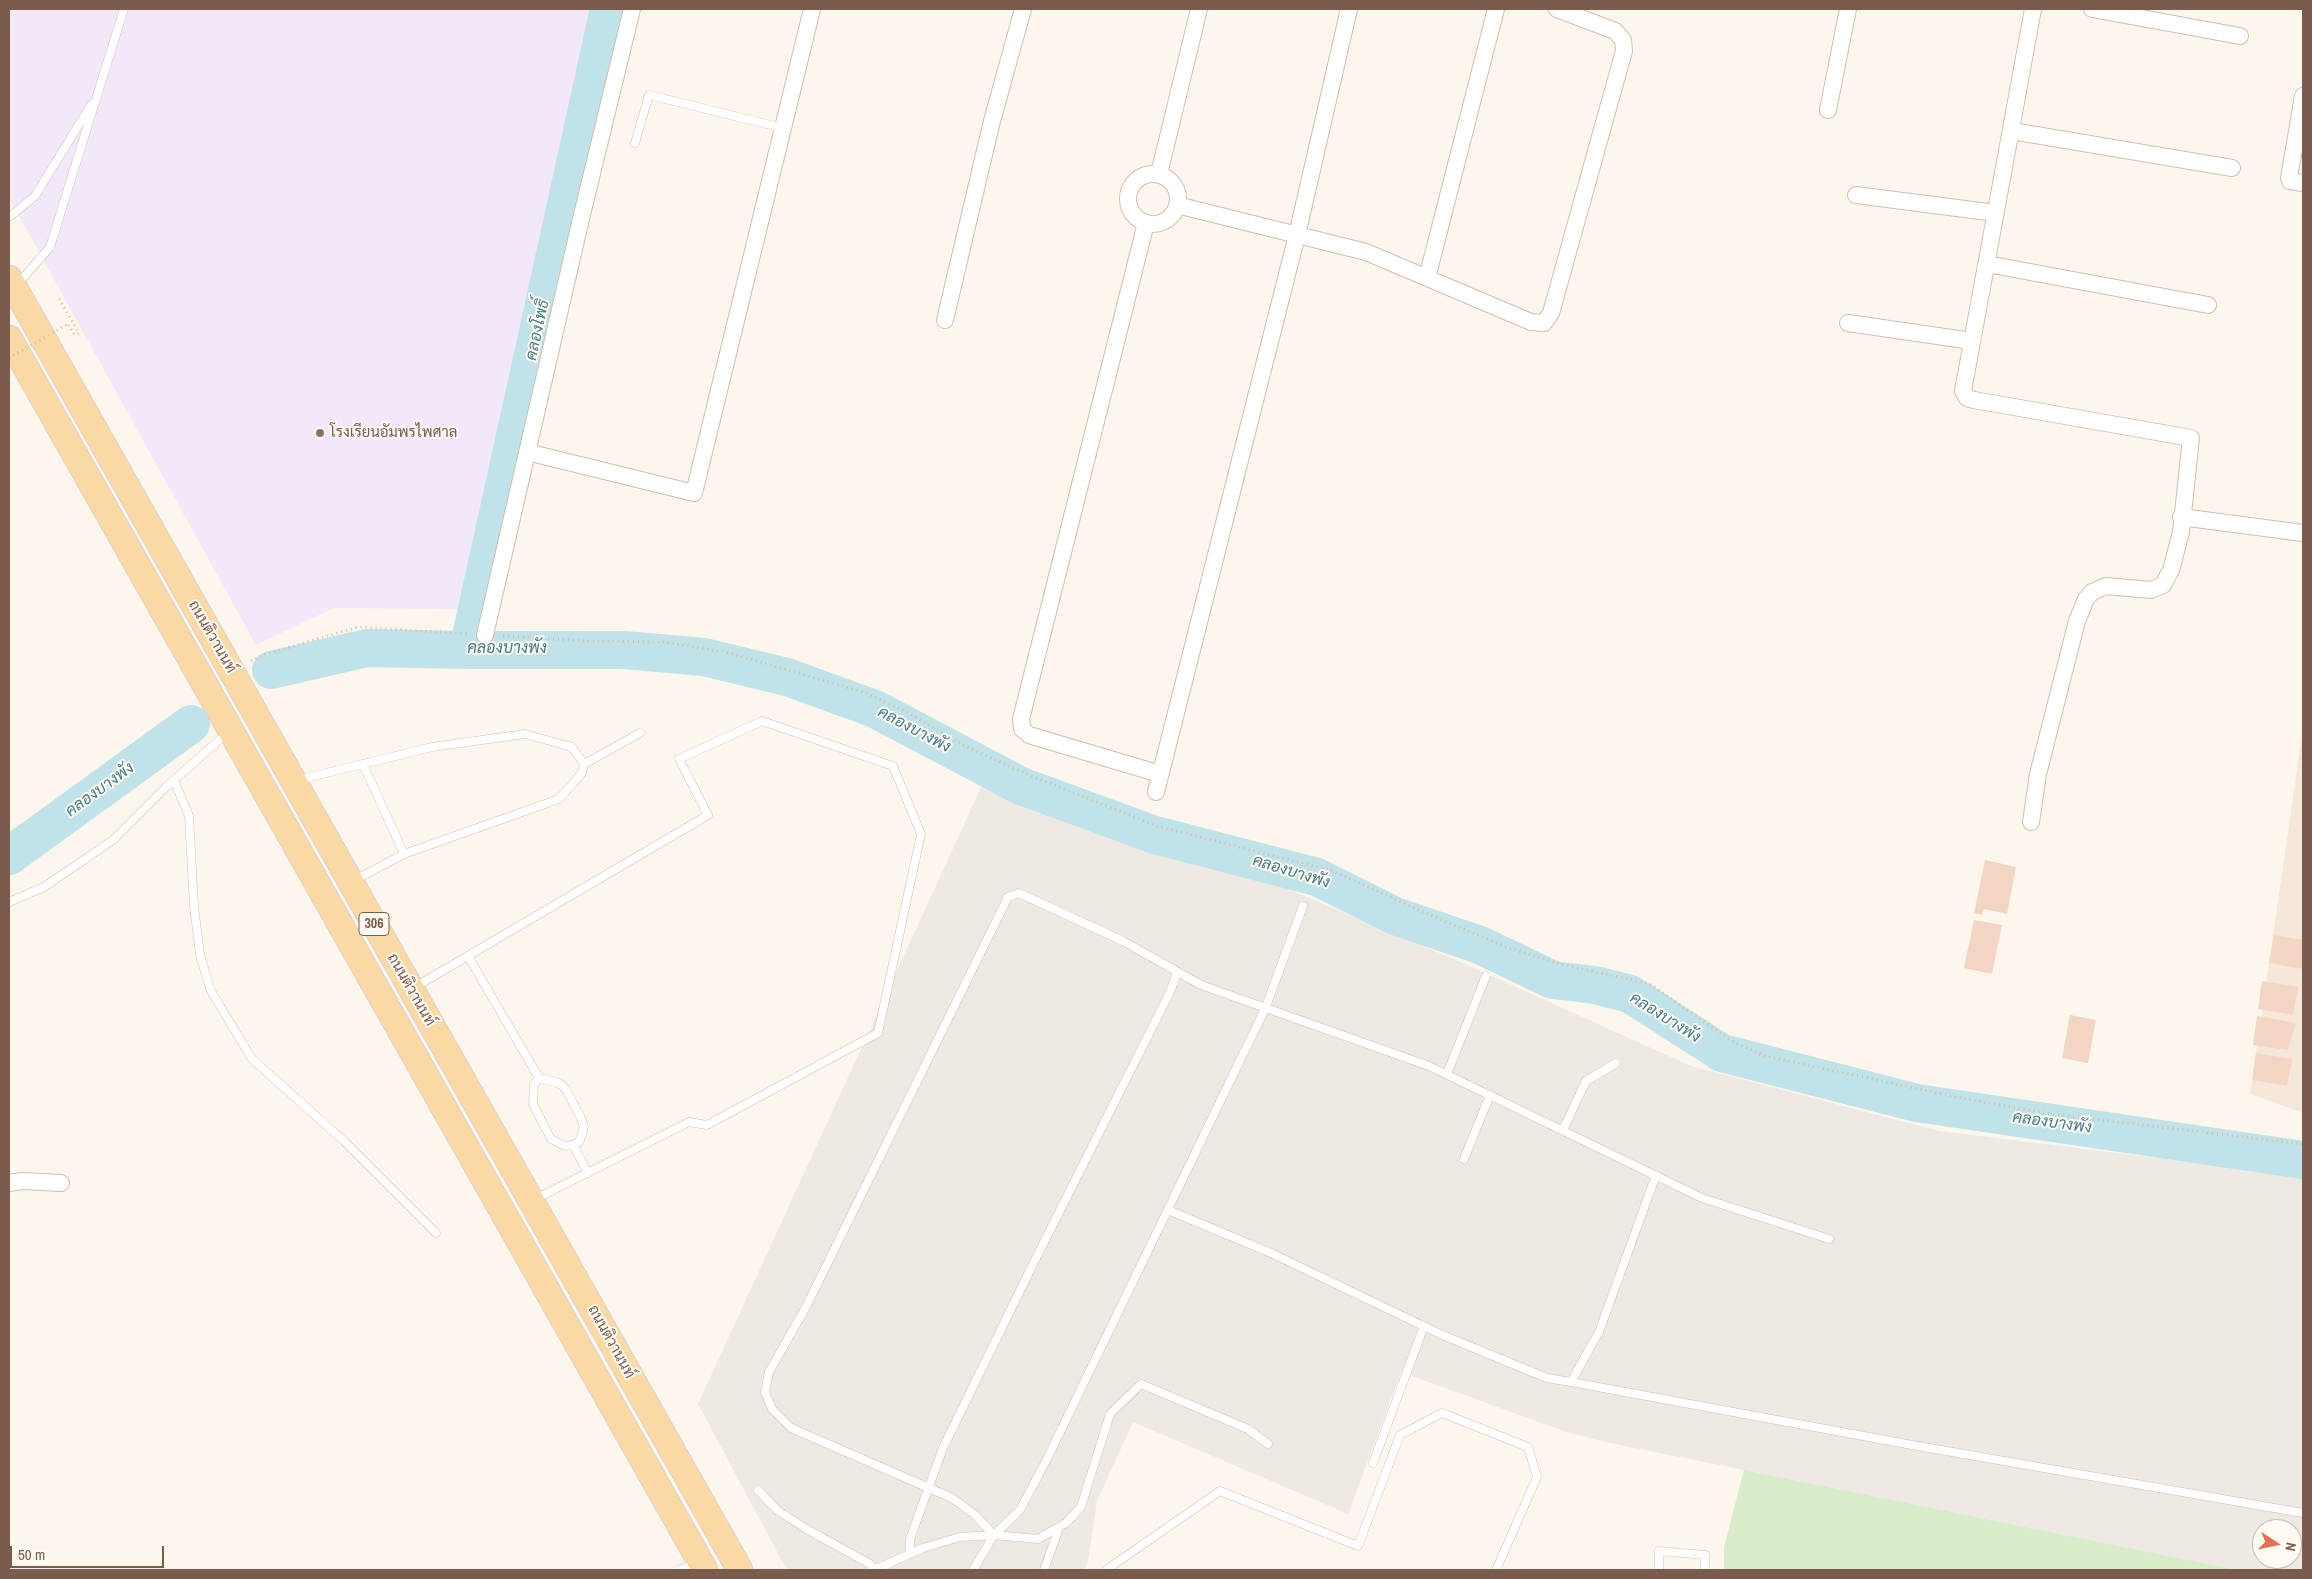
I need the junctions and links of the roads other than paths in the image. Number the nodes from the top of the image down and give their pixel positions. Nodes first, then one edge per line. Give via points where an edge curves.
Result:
1 (124, 9) edge
2 (632, 9) edge
3 (812, 9) edge
4 (1023, 9) edge
5 (1199, 9) edge
6 (1349, 9) edge
7 (1496, 9) edge
8 (1557, 9) edge
9 (1848, 9) edge
10 (2033, 9) edge
11 (2092, 9) edge
12 (2182, 17) edge
13 (2240, 36) dead end
14 (97, 96) junction
15 (2303, 96) edge
16 (1828, 110) dead end
17 (783, 128) junction
18 (2012, 131) junction
19 (635, 143) dead end
20 (2232, 168) dead end
21 (1159, 174) junction
22 (2303, 183) edge
23 (1856, 195) dead end
24 (1177, 205) junction
25 (1996, 213) junction
26 (9, 217) edge
27 (1146, 223) junction
28 (1297, 235) junction
29 (1987, 264) junction
30 (1427, 278) junction
31 (11, 283) edge
32 (2208, 305) dead end
33 (945, 320) dead end
34 (1848, 323) dead end
35 (9, 338) edge
36 (1972, 341) junction
37 (527, 452) junction
38 (2181, 517) junction
39 (2303, 533) edge
40 (485, 635) road end
41 (230, 730) junction
42 (640, 734) dead end
43 (363, 764) junction
44 (584, 764) junction
45 (1160, 774) junction
46 (174, 780) junction
47 (294, 782) junction
48 (1156, 792) dead end
49 (2032, 822) dead end
50 (404, 854) junction
51 (350, 882) junction
52 (9, 902) edge
53 (1303, 906) dead end
54 (468, 956) junction
55 (1177, 973) junction
56 (1486, 976) dead end
57 (411, 989) junction
58 (1265, 1009) junction
59 (1616, 1063) dead end
60 (1447, 1074) junction
61 (539, 1078) junction
62 (1490, 1095) junction
63 (1563, 1130) junction
64 (573, 1145) junction
65 (1464, 1159) dead end
66 (588, 1173) junction
67 (1656, 1175) junction
68 (9, 1183) edge
69 (61, 1183) dead end
70 (531, 1201) junction
71 (1168, 1210) junction
72 (436, 1233) dead end
73 (1829, 1239) dead end
74 (1424, 1326) junction
75 (1571, 1382) junction
76 (1268, 1444) dead end
77 (1373, 1463) dead end
78 (929, 1486) junction
79 (758, 1490) dead end
80 (2303, 1513) edge
81 (1059, 1528) junction
82 (994, 1535) junction
83 (910, 1554) junction
84 (695, 1567) edge
85 (740, 1570) edge
86 (874, 1570) edge
87 (973, 1570) edge
88 (1044, 1570) edge
89 (1106, 1570) edge
90 (1496, 1570) edge
91 (1659, 1570) edge
92 (1705, 1570) edge

1 - 14 lane
2 - 37 street
3 - 17 street
4 - 33 street via 992,121
5 - 21 street
6 - 28 street
7 - 30 street
8 - 30 street via 1615,31 1623,40 1624,51 1551,313 1544,323 1531,322
9 - 16 street
10 - 18 street
11 - 12 street
12 - 13 street
14 - 26 lane via 35,196
14 - 31 lane via 50,247
15 - 22 street via 2289,178
17 - 19 lane via 649,95
17 - 37 street via 694,493
18 - 20 street
18 - 25 street
21 - 24 street via 1174,186
21 - 27 street via 1140,177 1129,192 1131,211
23 - 25 street
24 - 27 street via 1165,221
24 - 28 street
25 - 29 street
27 - 45 street via 1021,719 1022,729 1029,735
28 - 30 street via 1366,252
28 - 45 street
29 - 32 street
29 - 36 street
31 - 47 main road, ถนนติวานนท์ / 306
34 - 36 street
35 - 41 main road, ถนนติวานนท์ / 306
36 - 38 street via 1962,391 1967,398 2191,438
37 - 40 street
38 - 39 street
38 - 49 street via 2181,532 2163,585 2151,590 2106,586 2092,592 2086,599 2077,621 2038,774
41 - 46 lane
41 - 84 main road, ถนนติวานนท์ / 306
42 - 44 lane
43 - 44 lane via 432,747 526,734 572,747
43 - 47 lane
43 - 50 lane
44 - 50 lane via 582,773 559,799
45 - 48 street
46 - 52 lane via 112,840 44,887
46 - 72 lane via 188,816 200,955 211,991 252,1059 344,1141
47 - 51 main road, ถนนติวานนท์ / 306
50 - 51 lane
51 - 57 main road, ถนนติวานนท์ / 306
53 - 58 lane
54 - 57 lane
54 - 61 lane
54 - 66 lane via 708,815 679,759 762,721 893,766 921,834 878,1033 707,1125 689,1122
55 - 58 lane
55 - 78 lane via 948,1439
55 - 78 lane via 1123,941 1019,893 1008,897 806,1307 769,1372 765,1392 772,1409 791,1428
56 - 60 lane
57 - 70 main road, ถนนติวานนท์ / 306
58 - 60 lane
58 - 71 lane
59 - 63 lane via 1586,1081
60 - 62 lane
61 - 64 lane via 534,1085 532,1104 551,1139 566,1146
61 - 64 lane via 559,1083 565,1088 580,1116 584,1126 579,1142
62 - 63 lane
62 - 65 lane
63 - 67 lane
64 - 66 lane
66 - 70 lane
67 - 73 lane via 1702,1198
67 - 75 lane via 1599,1332
68 - 69 street
70 - 85 main road, ถนนติวานนท์ / 306
71 - 74 lane via 1271,1253
71 - 82 lane via 1020,1510
74 - 75 lane via 1547,1378
74 - 77 lane
75 - 80 lane
76 - 81 lane via 1248,1429 1140,1384 1110,1414 1081,1507
78 - 82 lane via 974,1514
78 - 83 lane via 910,1539
79 - 86 lane via 777,1510 870,1564
81 - 82 lane via 1038,1539
81 - 88 lane
82 - 83 lane via 960,1537
82 - 87 lane
83 - 86 lane
89 - 90 lane via 1220,1491 1358,1546 1400,1435 1442,1413 1528,1447 1537,1477
91 - 92 lane via 1659,1551 1705,1555

